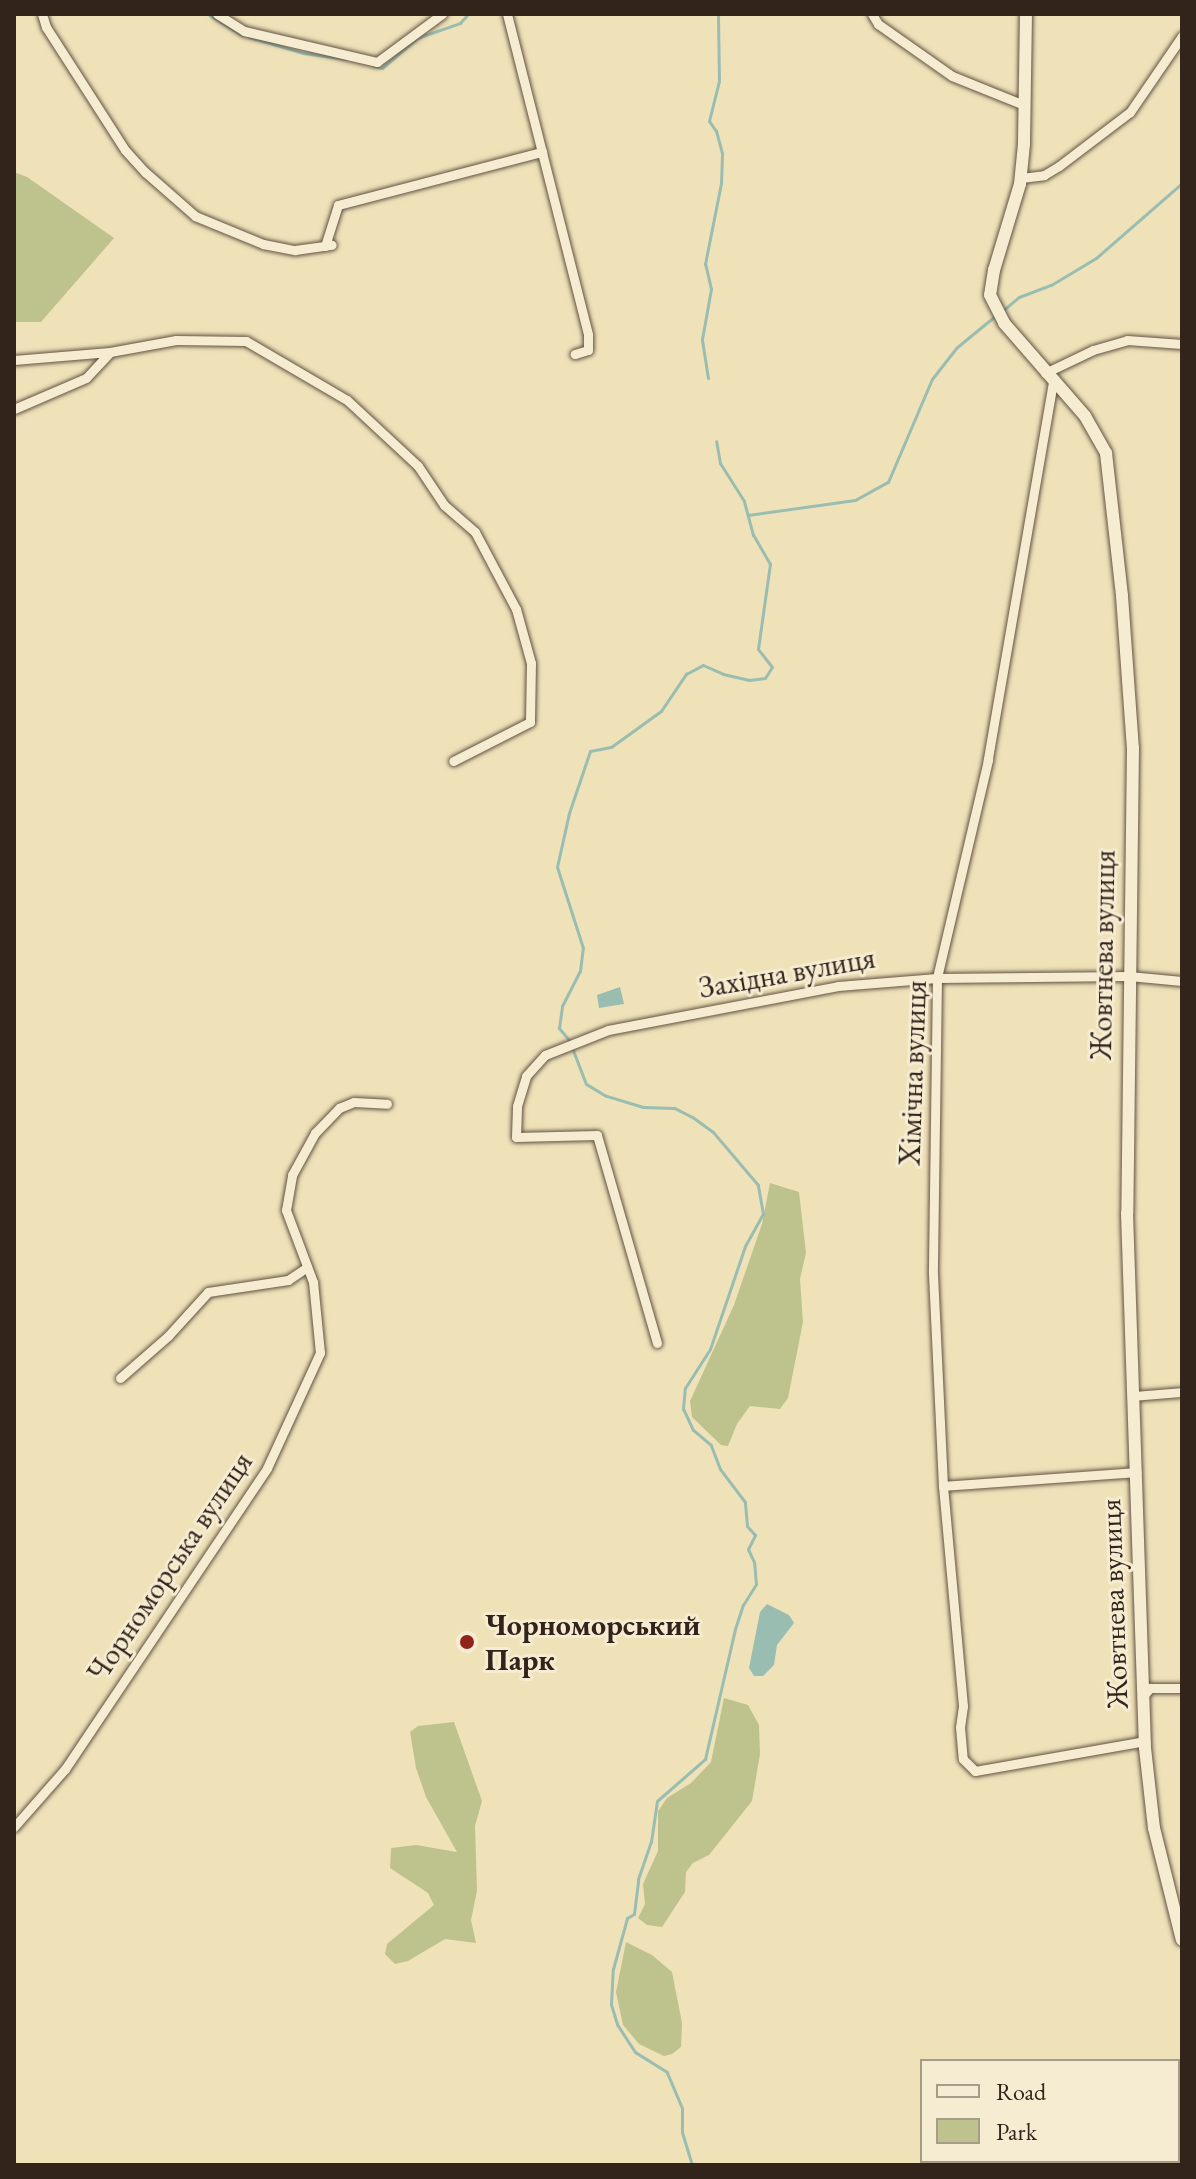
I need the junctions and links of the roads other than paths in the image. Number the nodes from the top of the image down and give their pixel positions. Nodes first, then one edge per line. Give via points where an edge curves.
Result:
1 (42, 14) edge
2 (217, 14) edge
3 (442, 14) edge
4 (507, 14) edge
5 (872, 14) edge
6 (1026, 14) edge
7 (1182, 36) edge
8 (1024, 105) junction
9 (542, 152) junction
10 (1021, 178) junction
11 (1182, 344) edge
12 (110, 352) junction
13 (575, 354) dead end
14 (14, 360) edge
15 (1049, 377) junction
16 (14, 409) edge
17 (453, 761) dead end
18 (1129, 976) junction
19 (937, 978) junction
20 (1182, 981) edge
21 (387, 1104) dead end
22 (307, 1267) junction
23 (657, 1343) dead end
24 (120, 1378) dead end
25 (1182, 1392) edge
26 (1133, 1396) junction
27 (1136, 1472) junction
28 (943, 1486) junction
29 (1182, 1688) edge
30 (1143, 1696) junction
31 (1145, 1741) junction
32 (14, 1827) edge
33 (1182, 1940) edge

1 - 9 street via 125,150 145,172 195,216 263,244 295,250 328,246 338,205
2 - 3 street via 244,31 377,62
4 - 9 street
5 - 8 street via 878,24 952,76
6 - 8 main road, Жовтнева вулиця
7 - 10 street via 1130,112 1059,166 1044,175
8 - 10 main road, Жовтнева вулиця
9 - 13 street via 589,344 584,353
10 - 15 main road, Жовтнева вулиця via 990,295 998,314
11 - 15 street via 1127,340 1093,350
12 - 14 street
12 - 16 street via 86,378
12 - 17 street via 176,340 246,341 267,350 347,400 418,466 444,505 475,532 516,609 531,663 531,718
15 - 18 main road, Жовтнева вулиця via 1096,430 1106,453 1133,748
15 - 19 street, Хімічна вулиця via 988,760
18 - 19 street, Західна вулиця
18 - 20 street, Західна вулиця
18 - 26 main road, Жовтнева вулиця via 1126,1198
19 - 23 street, Західна вулиця via 838,986 608,1030 545,1055 526,1076 517,1106 516,1137 597,1135
19 - 28 street, Хімічна вулиця via 933,1274
21 - 22 street, Чорноморська вулиця via 354,1102 339,1108 315,1133 292,1175 286,1210
22 - 24 street via 288,1280 208,1292
22 - 32 street, Чорноморська вулиця via 317,1300 319,1359 267,1468 65,1769
25 - 26 street
26 - 27 main road, Жовтнева вулиця
27 - 28 street
27 - 30 main road, Жовтнева вулиця
28 - 31 street, Хімічна вулиця via 963,1759 975,1771
29 - 30 street via 1150,1688
30 - 31 main road, Жовтнева вулиця
31 - 33 main road, Жовтнева вулиця via 1154,1828

